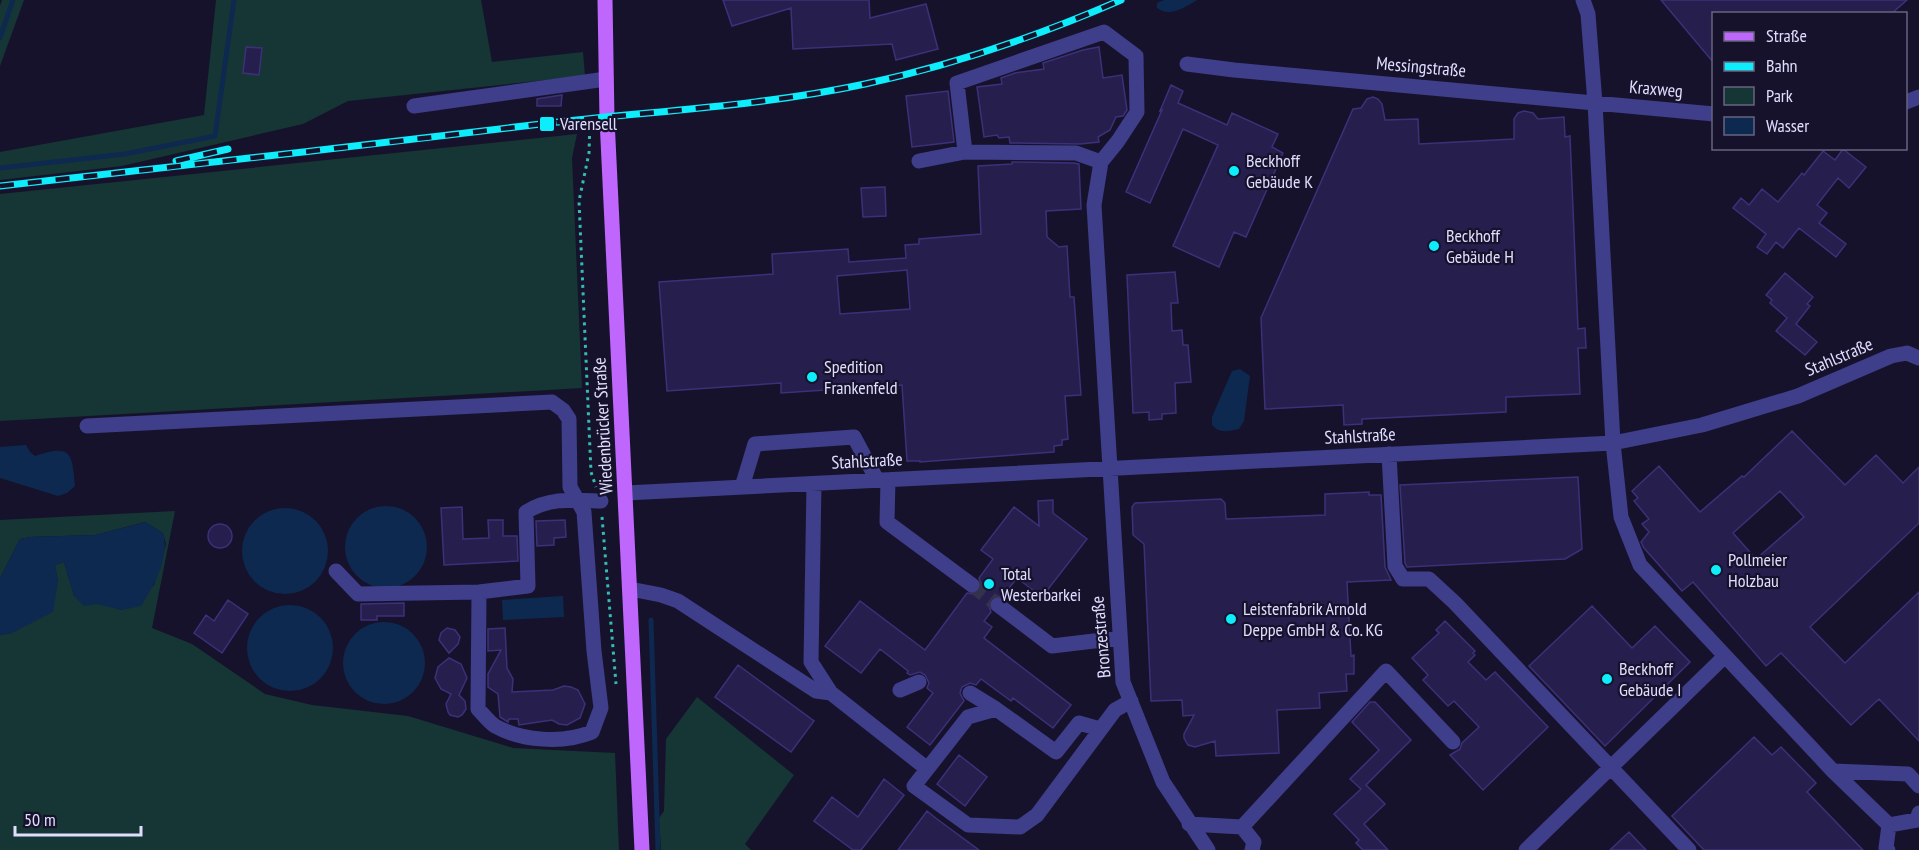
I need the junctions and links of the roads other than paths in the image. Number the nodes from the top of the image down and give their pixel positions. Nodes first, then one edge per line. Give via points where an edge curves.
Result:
1 (605, 0) edge
2 (1583, 0) edge
3 (1186, 64) dead end
4 (606, 79) junction
5 (1595, 103) junction
6 (414, 106) dead end
7 (1712, 114) edge
8 (965, 152) junction
9 (920, 161) dead end
10 (1101, 162) junction
11 (1913, 356) edge
12 (87, 426) dead end
13 (1613, 443) junction
14 (1389, 454) junction
15 (1110, 468) junction
16 (882, 480) junction
17 (814, 484) junction
18 (742, 487) junction
19 (626, 493) junction
20 (579, 500) junction
21 (601, 501) road end
22 (336, 571) dead end
23 (972, 585) tunnel mouth
24 (630, 589) junction
25 (479, 592) junction
26 (998, 605) tunnel mouth
27 (1119, 638) junction
28 (1725, 656) junction
29 (920, 682) dead end
30 (900, 690) dead end
31 (831, 693) junction
32 (970, 693) dead end
33 (1131, 701) junction
34 (996, 709) junction
35 (1100, 729) junction
36 (1453, 742) dead end
37 (926, 768) junction
38 (1610, 768) junction
39 (1833, 771) junction
40 (1919, 786) edge
41 (1919, 813) edge
42 (1189, 824) junction
43 (1889, 825) junction
44 (1242, 827) junction
45 (642, 850) edge
46 (1208, 850) edge
47 (1252, 850) edge
48 (1526, 850) edge
49 (1689, 850) edge
50 (1888, 850) edge

1 - 4 main road, Wiedenbrücker Straße
2 - 5 street via 1588,14
3 - 5 street, Messingstraße
4 - 6 street
4 - 19 main road, Wiedenbrücker Straße
5 - 7 street, Kraxweg
5 - 13 street
8 - 9 street
8 - 10 street via 1076,153
8 - 10 street via 957,83 1104,32 1136,56 1137,112
10 - 15 street via 1094,205
11 - 13 street, Stahlstraße via 1891,356 1798,396 1702,425
12 - 20 street via 552,402 569,419 570,487
13 - 14 street, Stahlstraße
13 - 28 street via 1620,518 1640,565
14 - 15 street, Stahlstraße
14 - 38 street via 1395,566 1403,579 1429,579
15 - 16 street, Stahlstraße
15 - 27 street, Bronzestraße
16 - 17 street, Stahlstraße
16 - 18 street via 854,437 755,444
16 - 23 street via 887,522
17 - 18 street, Stahlstraße
17 - 31 street via 812,662
18 - 19 street, Stahlstraße
19 - 24 main road, Wiedenbrücker Straße
20 - 21 street
20 - 25 street via 560,499 526,512 528,586
20 - 25 street via 584,512 601,708 592,732 576,739 533,739 494,726 478,709
22 - 25 street via 358,594
24 - 31 street via 678,602 816,691
24 - 45 main road, Wiedenbrücker Straße
26 - 27 street via 1052,646
27 - 33 street, Bronzestraße via 1123,682
28 - 38 street
28 - 39 street
29 - 30 street
31 - 37 street
32 - 34 street
33 - 35 street via 1114,710
33 - 42 street, Bronzestraße via 1163,782
34 - 35 street via 1056,752 1079,723
34 - 37 street via 968,717
35 - 37 street via 1036,815 1020,827 968,825 914,786
36 - 44 street via 1386,672
38 - 48 street
38 - 49 street
39 - 40 street via 1908,774
39 - 43 street
41 - 43 street via 1917,820
42 - 44 street
42 - 46 street, Bronzestraße
43 - 50 street
44 - 47 street via 1254,842

